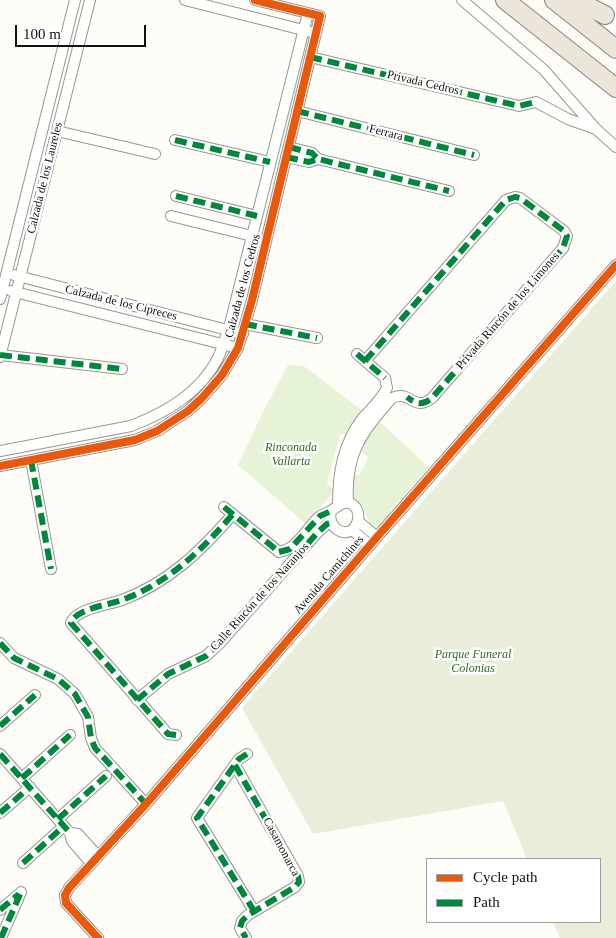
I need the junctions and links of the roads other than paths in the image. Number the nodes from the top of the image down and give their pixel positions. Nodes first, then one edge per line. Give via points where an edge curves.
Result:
1 (75, 0) edge
2 (90, 0) edge
3 (186, 0) edge
4 (255, 0) edge
5 (462, 0) edge
6 (505, 0) edge
7 (554, 0) edge
8 (576, 0) edge
9 (582, 0) edge
10 (308, 13) junction
11 (610, 18) edge
12 (304, 30) junction
13 (316, 33) junction
14 (616, 49) edge
15 (310, 57) junction
16 (55, 79) junction
17 (70, 82) junction
18 (616, 88) edge
19 (297, 111) junction
20 (596, 129) junction
21 (57, 130) junction
22 (175, 140) dead end
23 (616, 147) edge
24 (288, 152) junction
25 (155, 154) dead end
26 (474, 155) dead end
27 (270, 162) junction
28 (266, 182) junction
29 (280, 185) junction
30 (449, 191) dead end
31 (176, 196) dead end
32 (171, 216) dead end
33 (257, 216) junction
34 (252, 236) junction
35 (616, 265) edge
36 (3, 273) edge
37 (20, 277) junction
38 (1, 288) edge
39 (16, 292) junction
40 (0, 299) edge
41 (244, 329) junction
42 (228, 330) junction
43 (317, 338) dead end
44 (224, 344) junction
45 (238, 348) junction
46 (0, 356) edge
47 (122, 370) dead end
48 (376, 410) junction
49 (12, 449) junction
50 (0, 451) edge
51 (31, 460) junction
52 (17, 462) junction
53 (0, 466) edge
54 (339, 506) junction
55 (224, 507) dead end
56 (233, 514) junction
57 (358, 521) junction
58 (331, 523) junction
59 (352, 530) junction
60 (305, 540) junction
61 (374, 541) junction
62 (279, 552) junction
63 (285, 568) junction
64 (51, 569) dead end
65 (0, 643) edge
66 (35, 695) dead end
67 (138, 700) junction
68 (0, 726) edge
69 (70, 735) dead end
70 (176, 735) dead end
71 (0, 754) edge
72 (248, 754) dead end
73 (235, 765) junction
74 (106, 776) dead end
75 (22, 778) junction
76 (30, 787) junction
77 (146, 804) junction
78 (0, 813) edge
79 (64, 826) junction
80 (94, 859) junction
81 (23, 863) dead end
82 (0, 910) edge
83 (254, 911) junction
84 (1, 938) edge
85 (98, 938) edge
86 (246, 938) edge

1 - 16 street, Calzada de los Laureles
2 - 17 street, Calzada de los Laureles
3 - 12 street
4 - 10 street
5 - 20 street via 543,69
6 - 18 highway
7 - 14 highway
8 - 11 highway
9 - 11 street
10 - 12 street, Calzada de los Cedros
10 - 13 street, Calzada de los Cedros via 320,16
12 - 13 street
12 - 27 street, Calzada de los Cedros
13 - 15 street, Calzada de los Cedros
15 - 19 street, Calzada de los Cedros
15 - 20 street, Privada Cedros via 519,106 536,102
16 - 17 street
16 - 36 street, Calzada de los Laureles
17 - 21 street, Calzada de los Laureles
19 - 24 street, Calzada de los Cedros
19 - 26 street, Ferrara
20 - 23 street
21 - 25 street
21 - 37 street, Calzada de los Laureles
22 - 27 street
24 - 29 street, Calzada de los Cedros
24 - 30 street via 309,162 318,159
27 - 28 street, Calzada de los Cedros
28 - 29 street
28 - 33 street, Calzada de los Cedros
29 - 41 street, Calzada de los Cedros
31 - 33 street
32 - 34 street
33 - 34 street, Calzada de los Cedros
34 - 42 street, Calzada de los Cedros
35 - 61 street, Avenida Camichines
36 - 37 street, Calzada de los Cipreces
36 - 38 street, Calzada de los Laureles
37 - 39 street, Calzada de los Laureles
37 - 42 street, Calzada de los Cipreces
38 - 39 street, Calzada de los Cipreces
38 - 40 street, Calzada de los Laureles
39 - 44 street, Calzada de los Cipreces
39 - 46 street, Calzada de los Laureles
41 - 42 street, Calzada de los Cipreces
41 - 43 street, Calzada de los Cipreces
41 - 45 street, Calzada de los Cedros
42 - 44 street, Calzada de los Cedros
44 - 45 street, Calzada de los Cipreces
44 - 49 street, Calzada de los Cedros via 213,367 194,390 166,411 131,426
45 - 51 street, Calzada de los Cedros via 222,375 174,422 135,440
46 - 47 street
48 - 48 street, Privada Rincón de los Limones via 387,388 385,378 361,357 506,200 520,198 564,231 567,236 562,248 432,398 420,404 407,396 396,396
48 - 54 street via 347,460 347,490
49 - 50 street, Calzada de los Cedros
49 - 52 street
51 - 52 street, Calzada de los Cedros
51 - 64 street
52 - 53 street, Calzada de los Cedros
54 - 57 street via 355,508
54 - 58 street via 330,516
54 - 60 street via 320,516
55 - 56 street, Calle Rincón de los Naranjos
56 - 62 street, Calle Rincón de los Naranjos
56 - 67 street via 201,550 168,577 133,596 78,613 72,618 72,626
57 - 59 street
57 - 61 street
58 - 59 street via 339,531
58 - 60 street, Calle Rincón de los Naranjos
59 - 61 street
60 - 62 street
60 - 63 street, Calle Rincón de los Naranjos
61 - 77 street, Avenida Camichines
62 - 63 street
63 - 67 street, Calle Rincón de los Naranjos via 206,656 168,674
65 - 77 street via 14,658 58,679 75,694 88,717 95,748
66 - 68 street
67 - 70 street via 168,734
69 - 75 street
71 - 75 street
72 - 73 street
73 - 83 street via 197,818
73 - 83 street, Casamonarca via 299,882
74 - 79 street
75 - 76 street
76 - 78 street
76 - 79 street
77 - 80 street, Avenida Camichines
79 - 80 street via 78,834
79 - 81 street
80 - 85 street, Avenida Camichines via 65,895 66,903
82 - 84 street via 21,892
83 - 86 street, Casamonarca via 242,921 240,928

